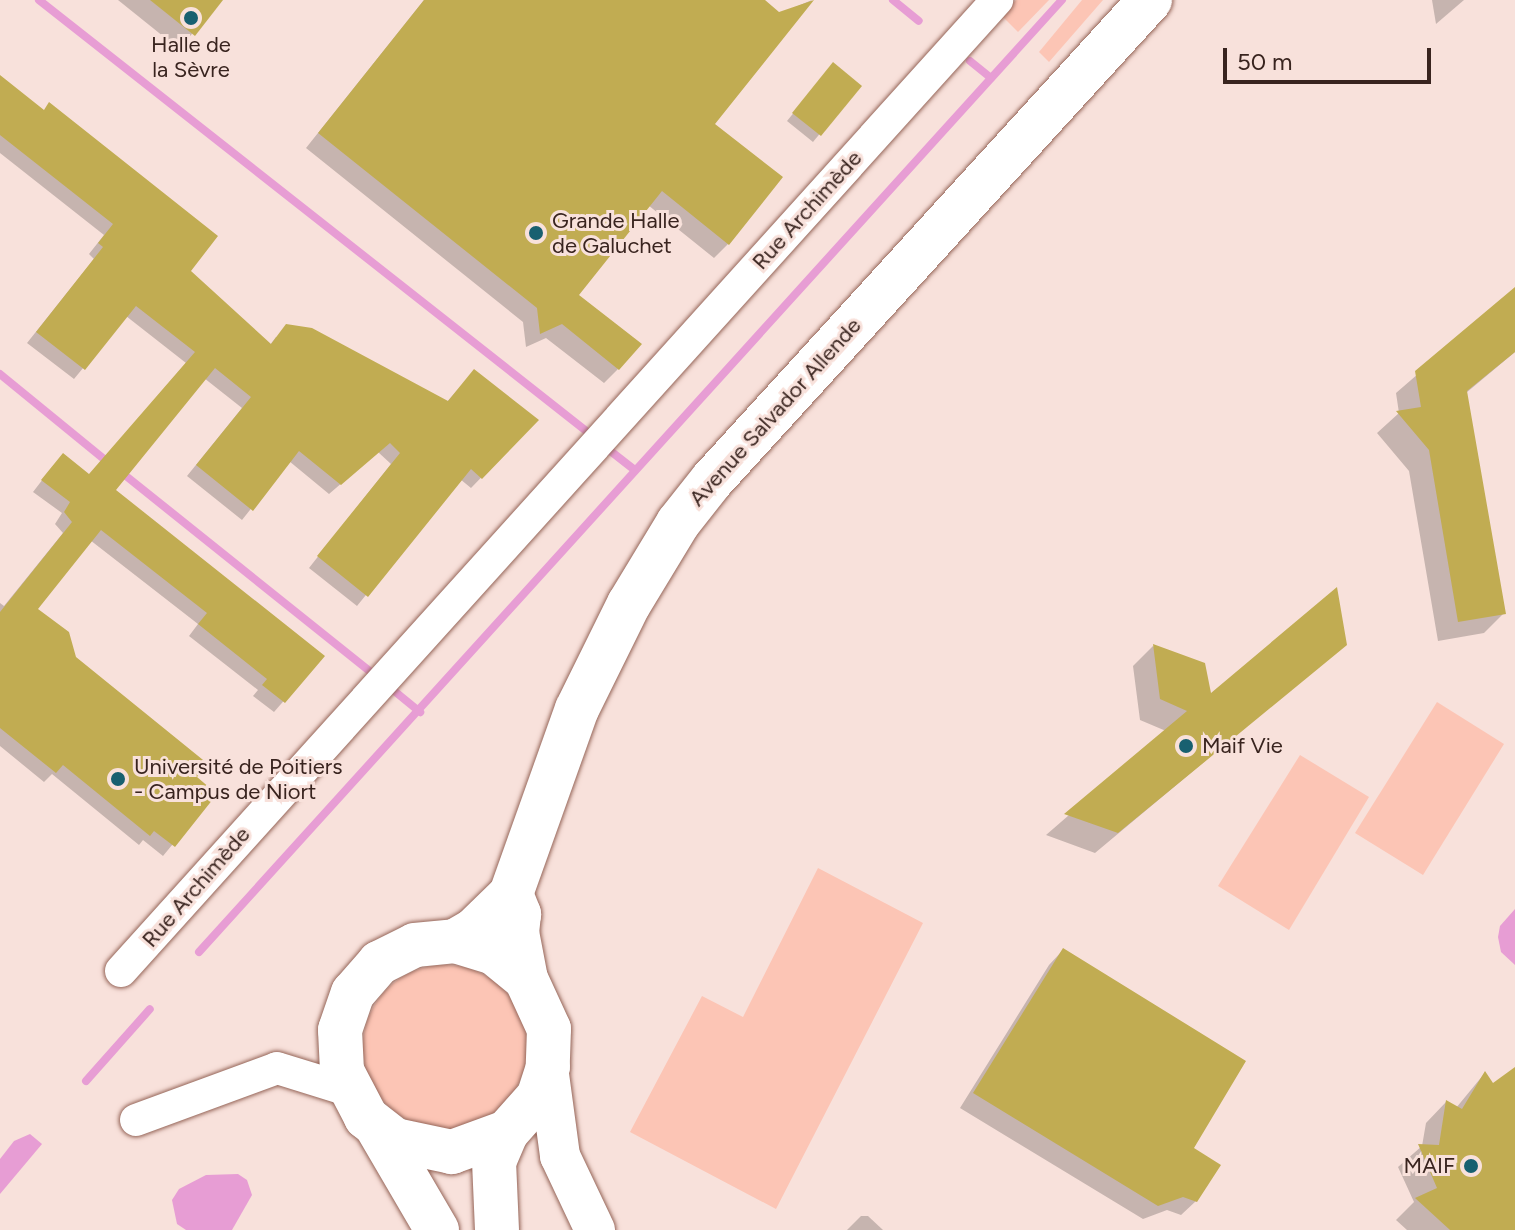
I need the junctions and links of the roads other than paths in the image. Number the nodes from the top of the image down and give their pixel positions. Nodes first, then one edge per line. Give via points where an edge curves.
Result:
1 (997, 0) edge
2 (1150, 0) edge
3 (511, 894) junction
4 (455, 941) junction
5 (121, 971) dead end
6 (526, 979) junction
7 (548, 1067) junction
8 (348, 1090) junction
9 (136, 1120) dead end
10 (512, 1127) junction
11 (378, 1129) junction
12 (560, 1156) junction
13 (437, 1230) edge
14 (497, 1230) edge
15 (595, 1230) edge

1 - 5 street, Rue Archimède
2 - 3 main road, Avenue Salvador Allende via 678,523 629,604 577,709
3 - 4 main road, Avenue Salvador Allende
3 - 6 main road, Avenue Salvador Allende via 519,914
4 - 6 main road via 494,953
4 - 8 main road via 396,952 359,985 340,1030
6 - 7 main road via 549,1029
7 - 10 main road via 538,1097
7 - 12 street
8 - 9 street via 277,1068
8 - 11 main road
10 - 11 main road via 452,1152 413,1147
10 - 12 street
10 - 14 main road via 494,1162
11 - 13 main road
12 - 15 street

